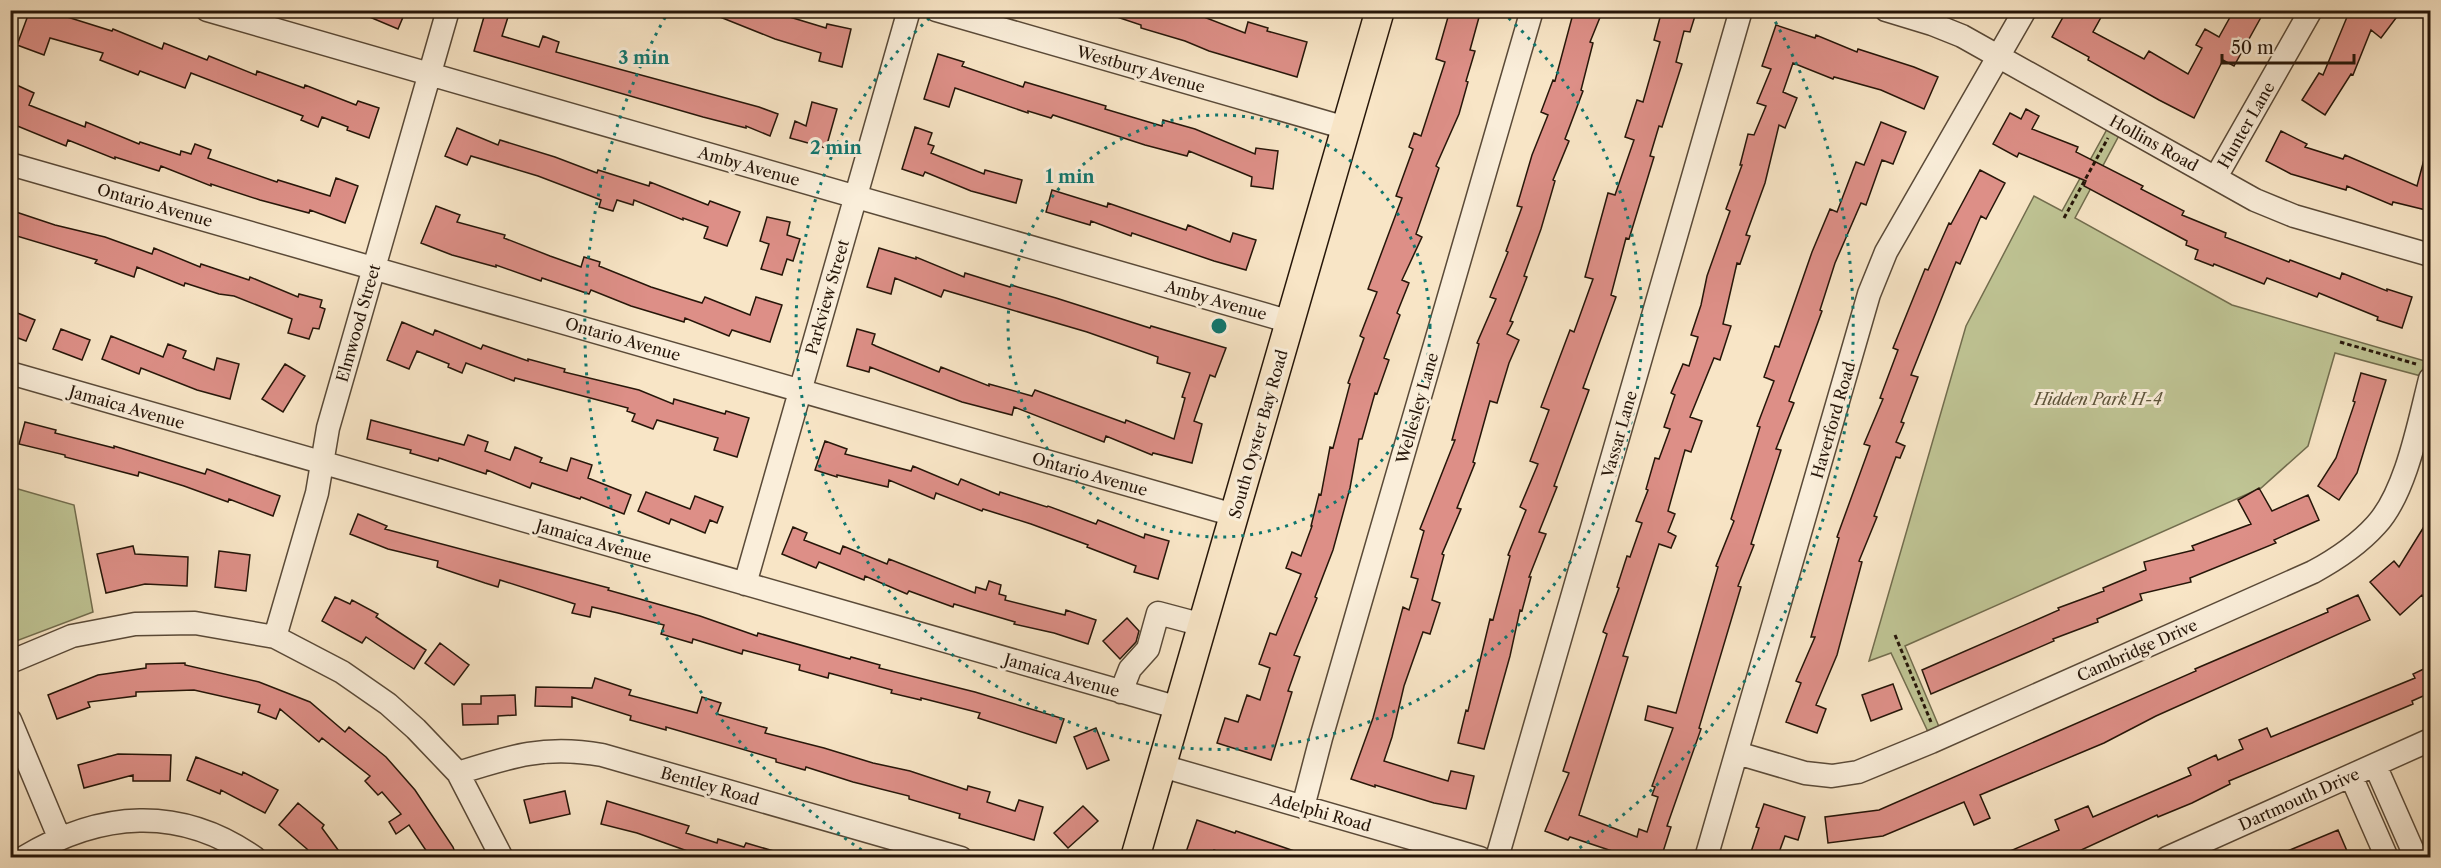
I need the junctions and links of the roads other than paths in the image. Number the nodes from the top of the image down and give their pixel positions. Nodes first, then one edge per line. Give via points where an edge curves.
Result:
1 (207, 10) edge
2 (448, 10) edge
3 (909, 10) edge
4 (936, 10) edge
5 (1380, 10) edge
6 (1532, 10) edge
7 (1741, 10) edge
8 (1886, 10) edge
9 (2025, 10) edge
10 (2311, 10) edge
11 (1997, 57) junction
12 (430, 74) junction
13 (1346, 128) junction
14 (10, 164) edge
15 (2216, 177) junction
16 (855, 197) junction
17 (2430, 255) edge
18 (374, 268) junction
19 (1291, 321) junction
20 (10, 373) edge
21 (2427, 373) edge
22 (800, 390) junction
23 (322, 463) junction
24 (1234, 515) junction
25 (745, 584) junction
26 (1203, 625) junction
27 (275, 637) junction
28 (10, 662) edge
29 (1121, 692) junction
30 (1179, 708) junction
31 (10, 720) edge
32 (2430, 740) edge
33 (1737, 753) junction
34 (2374, 765) junction
35 (1162, 766) junction
36 (458, 773) junction
37 (2350, 776) junction
38 (1303, 807) junction
39 (59, 837) junction
40 (23, 858) edge
41 (255, 858) edge
42 (502, 858) edge
43 (961, 858) edge
44 (1135, 858) edge
45 (1480, 858) edge
46 (1497, 858) edge
47 (1706, 858) edge
48 (2167, 858) edge
49 (2387, 858) edge
50 (2416, 858) edge

1 - 12 street, Amby Avenue
2 - 12 street, Elmwood Street
3 - 16 street, Parkview Street
4 - 13 street, Westbury Avenue
5 - 13 main road, South Oyster Bay Road
6 - 38 street, Wellesley Lane
7 - 46 street, Vassar Lane
8 - 11 street, Hollins Road via 1962,36
9 - 11 street, Haverford Road
10 - 15 street, Hunter Lane
11 - 15 street, Hollins Road
11 - 33 street, Haverford Road via 1886,252 1869,294
12 - 16 street, Amby Avenue
12 - 18 street, Elmwood Street
13 - 19 main road, South Oyster Bay Road
14 - 18 street, Ontario Avenue
15 - 17 street, Hollins Road via 2255,200 2294,216
16 - 19 street, Amby Avenue
16 - 22 street, Parkview Street
18 - 22 street, Ontario Avenue
18 - 23 street, Elmwood Street via 328,428
19 - 24 main road, South Oyster Bay Road
20 - 23 street, Jamaica Avenue
21 - 33 street, Cambridge Drive via 2408,460 2392,502 2377,525 2343,555 2313,572 1858,772 1832,776 1805,773
22 - 24 street, Ontario Avenue
22 - 25 street, Parkview Street
23 - 25 street, Jamaica Avenue
23 - 27 street, Elmwood Street
24 - 26 main road, South Oyster Bay Road
25 - 29 street, Jamaica Avenue
26 - 29 street via 1158,614 1148,649 1130,669
26 - 30 main road, South Oyster Bay Road
27 - 28 street via 195,623 135,624 72,636
27 - 36 street via 342,672 388,704
29 - 30 street, Jamaica Avenue
30 - 35 main road, South Oyster Bay Road
31 - 39 street
32 - 34 street, Dartmouth Drive
33 - 47 street, Haverford Road
34 - 37 street, Dartmouth Drive
34 - 50 street
35 - 38 street, Adelphi Road
35 - 44 main road, South Oyster Bay Road
36 - 42 street
36 - 43 street, Bentley Road via 513,755 576,750
37 - 48 street, Dartmouth Drive
37 - 49 street
38 - 45 street, Adelphi Road
39 - 40 street
39 - 41 street via 101,823 144,819 196,827 232,841

